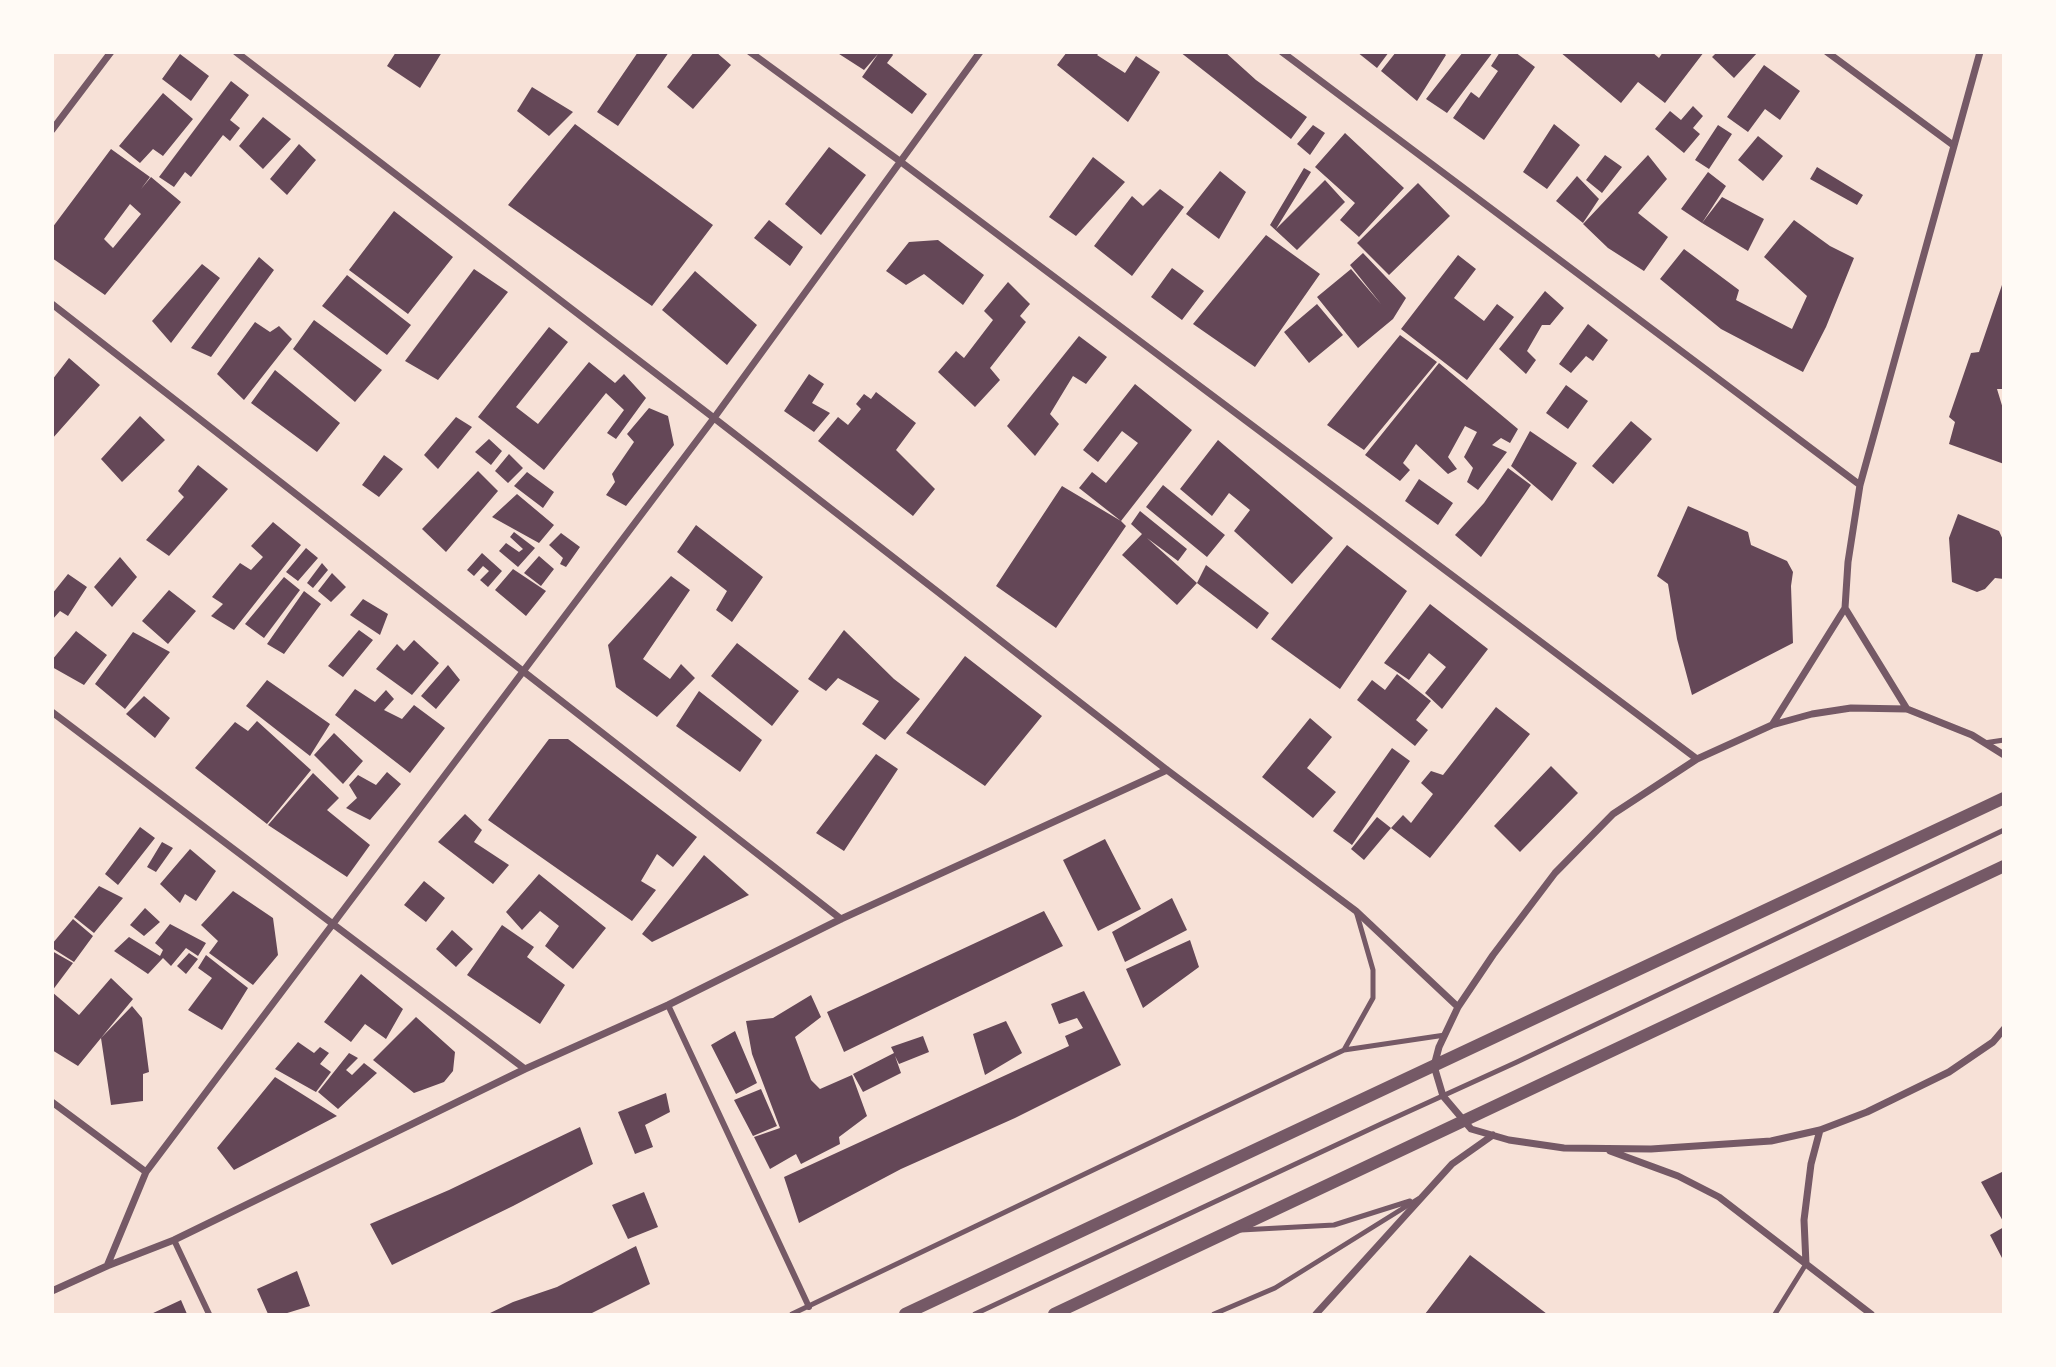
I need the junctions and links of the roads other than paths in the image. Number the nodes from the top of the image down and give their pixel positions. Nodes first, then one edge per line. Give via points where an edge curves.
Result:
1 (111, 52) edge
2 (236, 52) edge
3 (750, 52) edge
4 (979, 52) edge
5 (1282, 52) edge
6 (1827, 52) edge
7 (1980, 52) edge
8 (52, 130) edge
9 (1953, 145) junction
10 (901, 162) junction
11 (52, 304) edge
12 (714, 418) junction
13 (1860, 485) junction
14 (1844, 608) junction
15 (523, 672) junction
16 (1906, 709) junction
17 (52, 712) edge
18 (1772, 725) junction
19 (2004, 740) edge
20 (1984, 743) junction
21 (2004, 755) edge
22 (1697, 759) junction
23 (1167, 770) junction
24 (2004, 798) edge
25 (2004, 830) edge
26 (2004, 866) edge
27 (1356, 911) junction
28 (841, 919) junction
29 (332, 925) junction
30 (668, 1005) junction
31 (1458, 1007) junction
32 (2004, 1029) edge
33 (1445, 1035) junction
34 (1344, 1050) junction
35 (1434, 1066) junction
36 (525, 1069) junction
37 (1443, 1096) junction
38 (52, 1102) edge
39 (1463, 1121) junction
40 (1820, 1130) junction
41 (1493, 1135) junction
42 (1603, 1149) junction
43 (146, 1172) junction
44 (1419, 1198) junction
45 (1231, 1231) junction
46 (174, 1240) junction
47 (1807, 1264) junction
48 (107, 1266) junction
49 (52, 1291) edge
50 (809, 1307) junction
51 (209, 1314) edge
52 (792, 1314) edge
53 (905, 1314) edge
54 (975, 1314) edge
55 (1054, 1314) edge
56 (1214, 1314) edge
57 (1316, 1314) edge
58 (1775, 1314) edge
59 (1871, 1314) edge

1 - 8 street
2 - 12 street
3 - 10 street
4 - 10 street
5 - 13 street
6 - 9 street
7 - 9 street
9 - 13 street
10 - 12 street
10 - 22 street
11 - 15 street
12 - 15 street
12 - 23 street
13 - 14 street
14 - 16 street
14 - 18 street
15 - 28 street
15 - 29 street
16 - 18 street via 1851,708
16 - 20 street
17 - 29 street
18 - 22 street
19 - 20 lane
20 - 21 street
22 - 31 street via 1613,814 1555,873
23 - 27 street
23 - 28 street
24 - 35 street
25 - 37 lane
26 - 39 street
27 - 31 street
27 - 34 lane via 1373,970 1373,998
28 - 30 street
29 - 36 street
29 - 43 street
30 - 36 street
30 - 50 street
31 - 33 street
32 - 40 street via 1949,1072
33 - 34 lane
33 - 35 street
34 - 50 lane
35 - 37 street
35 - 53 street
36 - 46 street
37 - 39 street
37 - 54 lane
38 - 43 street
39 - 41 street via 1471,1129
39 - 45 street
40 - 42 street via 1771,1141
40 - 47 street via 1804,1220
41 - 42 street via 1564,1148
41 - 44 street via 1452,1164
42 - 47 street via 1678,1176 1719,1197
43 - 48 street
44 - 45 lane via 1334,1225
44 - 56 lane via 1275,1289
44 - 57 street
45 - 55 street
46 - 48 street
46 - 51 street
47 - 58 lane
47 - 59 street
48 - 49 street
50 - 52 lane

